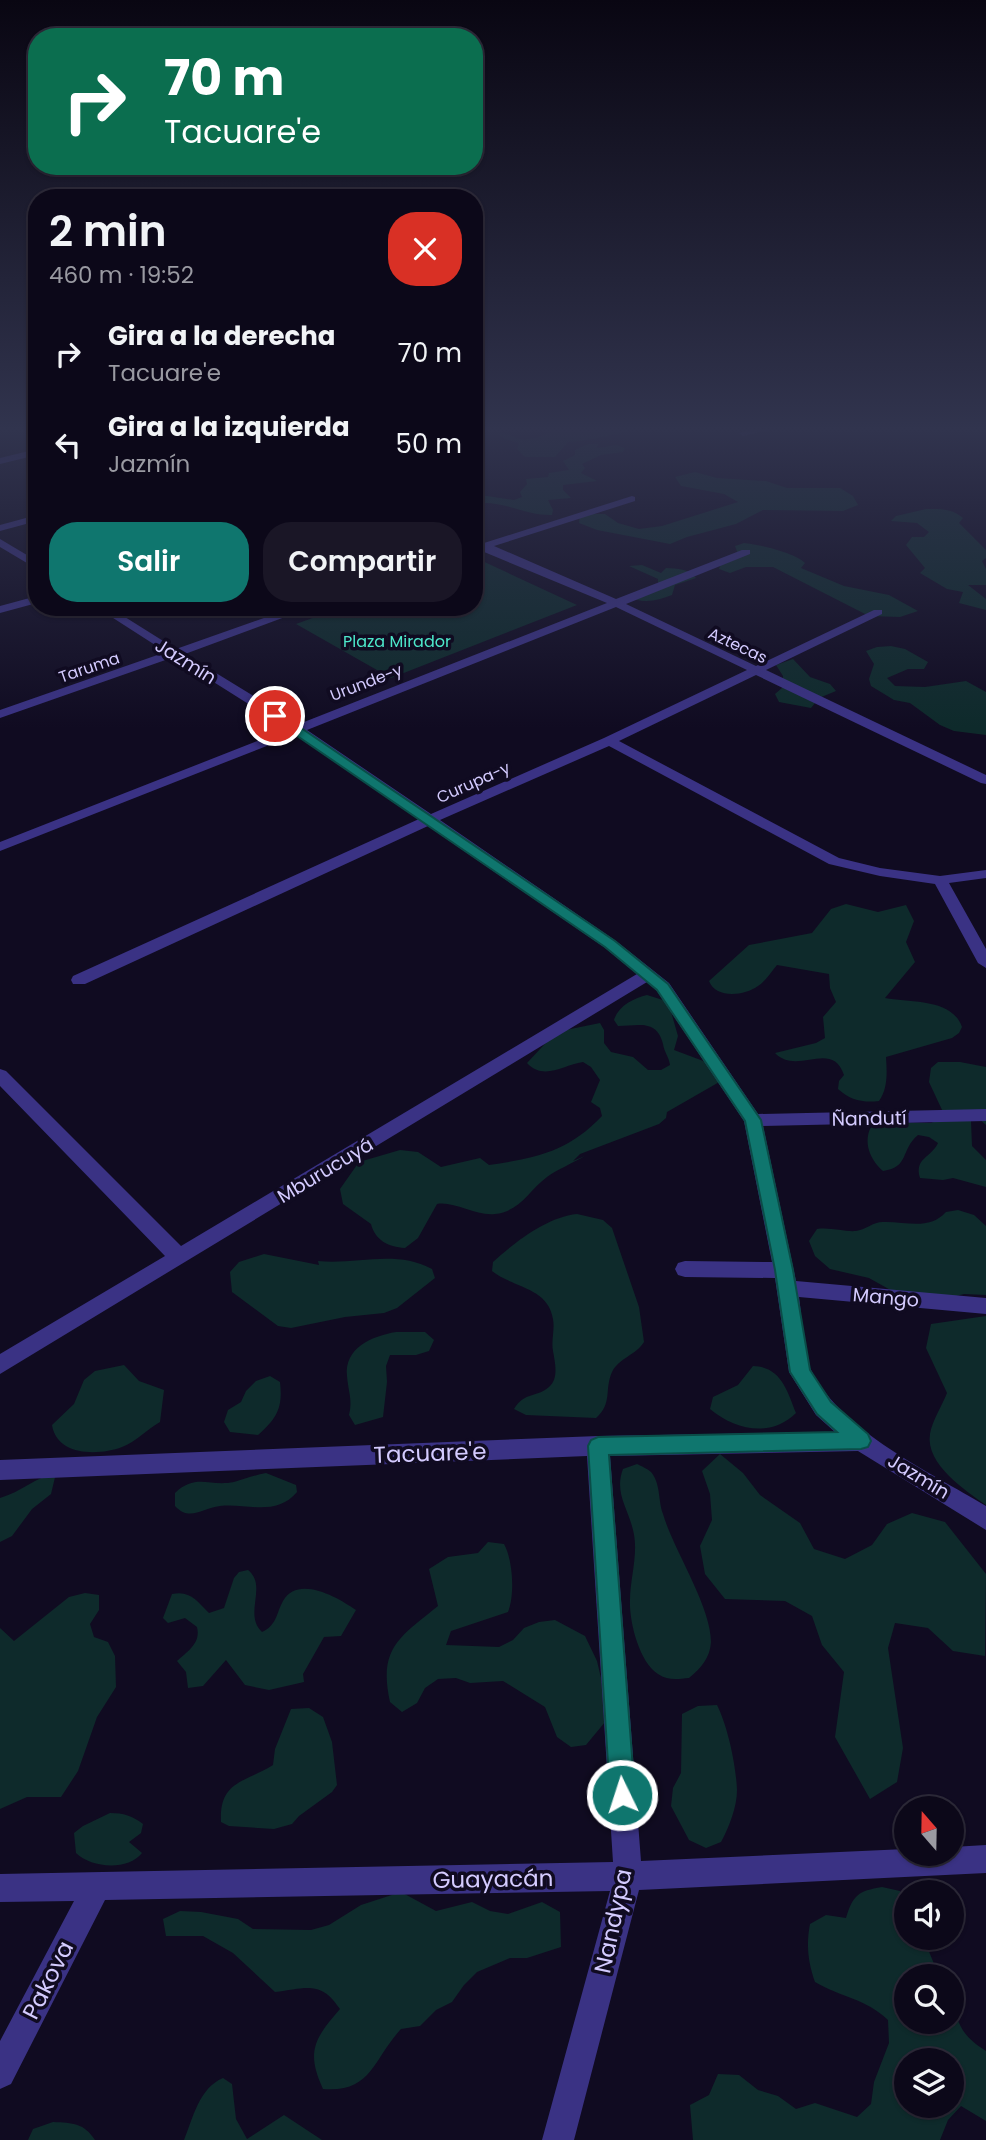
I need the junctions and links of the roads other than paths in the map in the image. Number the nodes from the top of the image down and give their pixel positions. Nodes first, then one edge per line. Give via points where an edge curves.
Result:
1 (537, 528) edge
2 (0, 542) edge
3 (483, 544) edge
4 (483, 549) edge
5 (746, 552) dead end
6 (28, 560) edge
7 (28, 602) edge
8 (616, 604) junction
9 (0, 610) edge
10 (878, 612) dead end
11 (115, 616) edge
12 (282, 616) edge
13 (174, 654) junction
14 (756, 671) junction
15 (0, 714) edge
16 (296, 728) junction
17 (609, 741) junction
18 (986, 780) edge
19 (429, 820) junction
20 (0, 847) edge
21 (986, 874) edge
22 (940, 880) junction
23 (986, 963) edge
24 (649, 974) junction
25 (79, 980) dead end
26 (0, 1075) edge
27 (986, 1115) edge
28 (753, 1120) junction
29 (180, 1257) junction
30 (685, 1269) dead end
31 (785, 1279) junction
32 (986, 1306) edge
33 (0, 1365) edge
34 (861, 1441) junction
35 (598, 1446) junction
36 (0, 1470) edge
37 (986, 1519) edge
38 (986, 1859) edge
39 (628, 1876) junction
40 (0, 1888) edge
41 (96, 1888) junction
42 (0, 2073) edge
43 (558, 2140) edge

1 - 3 street
2 - 6 street
4 - 8 street, Aztecas
5 - 8 street, Urunde-y
7 - 9 street
8 - 14 street, Aztecas
8 - 16 street, Urunde-y
10 - 14 street, Curupa-y
11 - 13 street, Jazmín
12 - 13 street, Taruma
13 - 15 street, Taruma
13 - 16 street, Jazmín
14 - 17 street, Curupa-y
14 - 18 street, Aztecas
16 - 19 street, Jazmín
16 - 20 street, Urunde-y
17 - 19 street, Curupa-y
17 - 22 street via 834,861
19 - 24 street, Jazmín
19 - 25 street, Curupa-y
21 - 22 street
22 - 23 street
24 - 28 street, Jazmín via 663,987
24 - 29 street, Mburucuyá
26 - 29 street
27 - 28 street, Ñandutí
28 - 31 street, Jazmín
29 - 33 street, Mburucuyá
30 - 31 street, Mango
31 - 32 street, Mango
31 - 34 street, Jazmín via 800,1372 824,1408
34 - 35 street, Tacuare'e
34 - 37 street, Jazmín
35 - 36 street, Tacuare'e
35 - 39 street, Nandypa
38 - 39 street, Guayacán
39 - 41 street, Guayacán
39 - 43 street, Nandypa
40 - 41 street, Guayacán
41 - 42 street, Pakova

